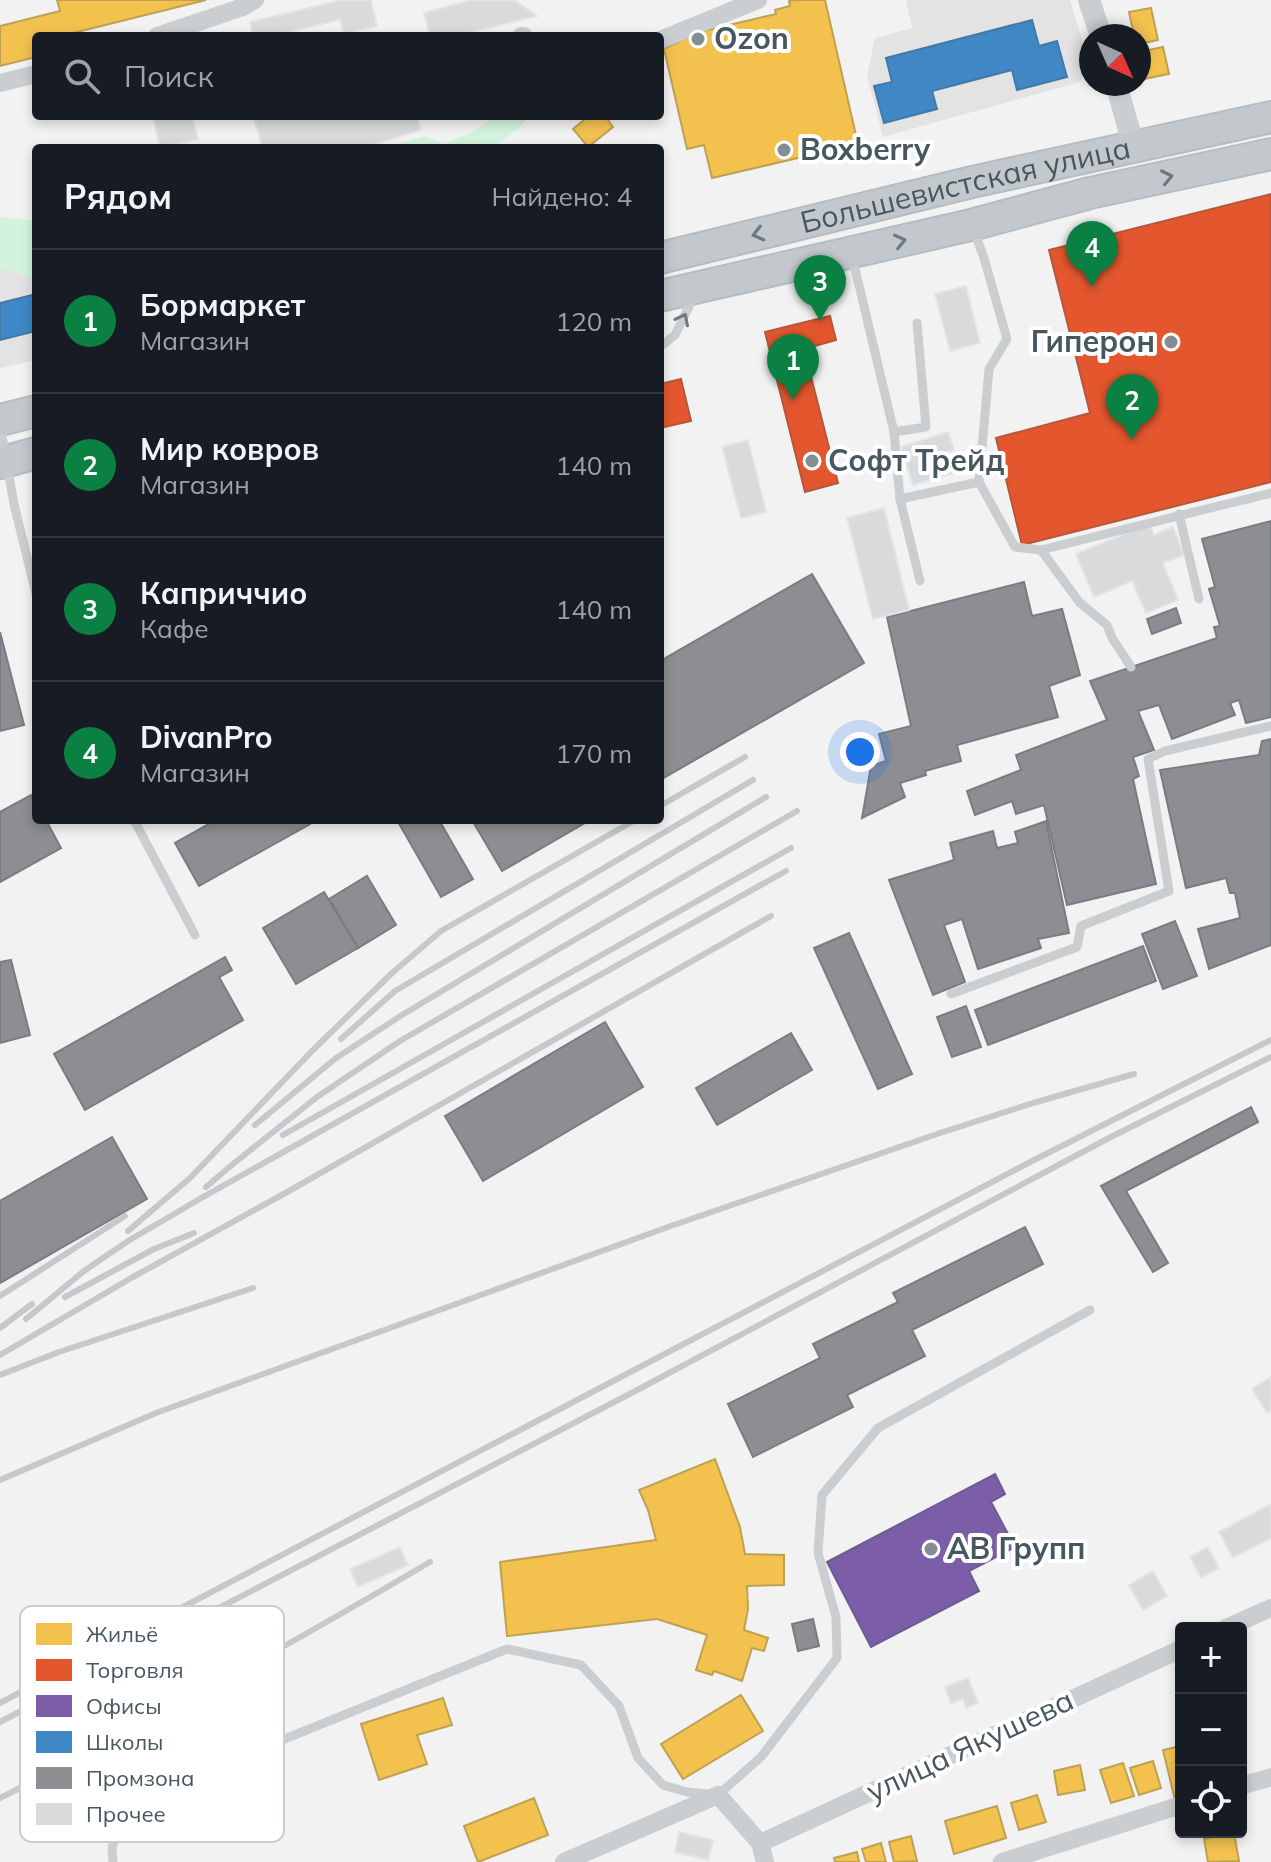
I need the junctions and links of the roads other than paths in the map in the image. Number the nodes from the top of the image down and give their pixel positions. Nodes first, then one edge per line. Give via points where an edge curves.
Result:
1 (255, 0) edge
2 (1089, 0) edge
3 (754, 8) edge
4 (1097, 24) edge
5 (169, 32) edge
6 (664, 39) edge
7 (32, 75) edge
8 (0, 83) edge
9 (1119, 96) edge
10 (1271, 117) edge
11 (1134, 147) junction
12 (1271, 154) edge
13 (971, 225) junction
14 (851, 252) junction
15 (664, 257) edge
16 (699, 286) junction
17 (664, 295) edge
18 (917, 323) dead end
19 (664, 344) edge
20 (32, 412) edge
21 (0, 422) edge
22 (894, 432) junction
23 (15, 459) edge
24 (979, 482) junction
25 (1271, 493) edge
26 (900, 499) junction
27 (1179, 514) junction
28 (1041, 550) junction
29 (32, 578) edge
30 (920, 581) dead end
31 (1199, 599) dead end
32 (1131, 667) dead end
33 (1271, 726) edge
34 (136, 824) edge
35 (195, 935) dead end
36 (951, 994) dead end
37 (1090, 1310) dead end
38 (1271, 1608) edge
39 (1240, 1622) edge
40 (1175, 1652) edge
41 (284, 1739) edge
42 (1271, 1777) edge
43 (1247, 1784) edge
44 (718, 1795) junction
45 (1175, 1807) edge
46 (114, 1842) edge
47 (760, 1843) junction
48 (113, 1862) edge
49 (564, 1862) edge
50 (765, 1862) edge
51 (1002, 1862) edge

1 - 5 street
2 - 4 street
3 - 6 street
7 - 8 street
9 - 11 street
10 - 11 highway, Большевистская улица
11 -> 15 highway, Большевистская улица
13 -> 12 highway, Большевистская улица
14 -> 13 highway, Большевистская улица
13 - 24 lane via 1007,339 989,369
14 - 16 highway, Большевистская улица
14 - 22 lane
16 - 17 highway, Большевистская улица
19 -> 16 lane via 675,335
18 - 22 lane via 926,427
20 - 21 highway
21 - 23 lane
22 - 26 lane
23 - 29 lane via 14,504
24 - 26 lane
24 - 28 lane via 1015,547
25 - 27 lane
26 - 30 lane
27 - 28 lane
27 - 31 lane
28 - 32 lane via 1080,603 1107,625
33 - 36 lane via 1148,759 1169,891 1081,926 1077,947
34 - 35 lane
37 - 44 lane via 878,1428 822,1495 818,1553 836,1617 837,1658 761,1757
38 - 39 street
40 - 47 street, улица Якушева
41 - 44 lane via 507,1649 581,1665 619,1706 638,1758 663,1785
42 - 43 street
44 - 47 street
44 - 49 street
45 - 51 street
46 - 48 lane
47 - 50 street

